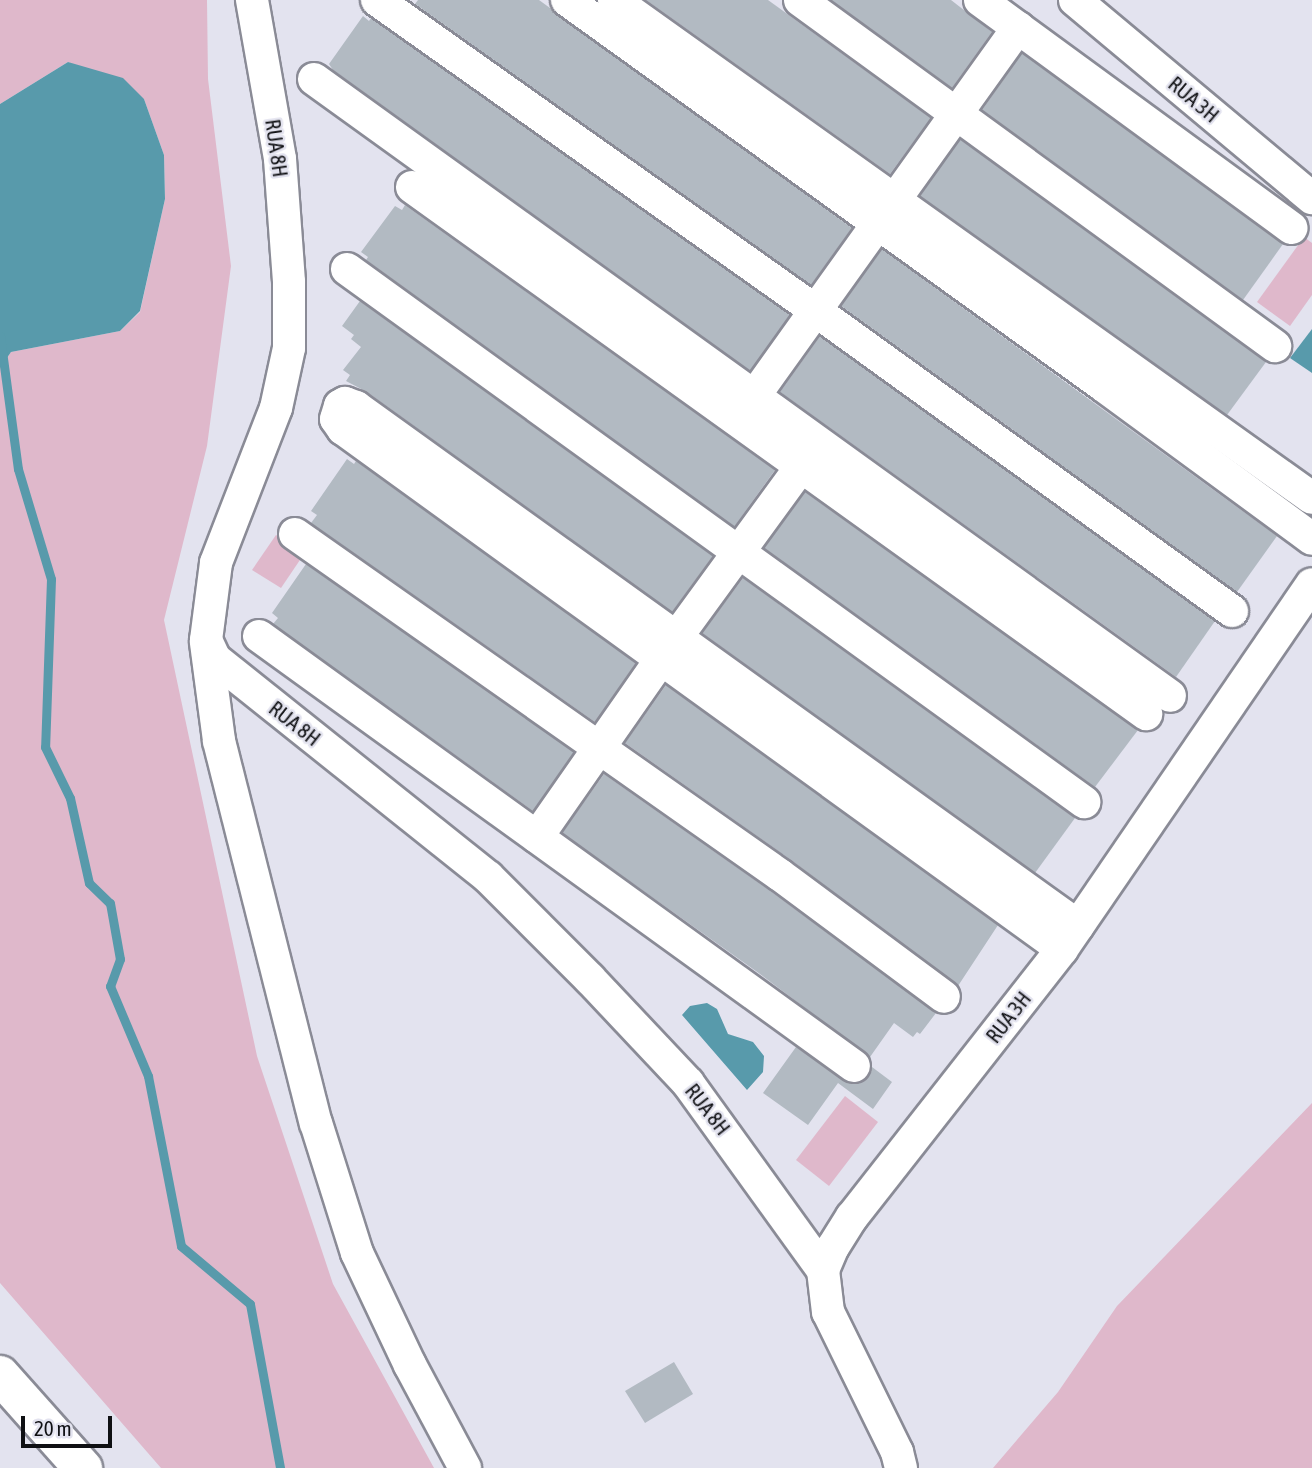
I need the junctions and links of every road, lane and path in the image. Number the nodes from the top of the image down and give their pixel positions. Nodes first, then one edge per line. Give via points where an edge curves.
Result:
1 (377, 0) edge
2 (567, 0) edge
3 (614, 0) edge
4 (800, 0) edge
5 (980, 0) edge
6 (1075, 0) edge
7 (262, 5) edge
8 (1018, 27) junction
9 (314, 79) dead end
10 (957, 113) junction
11 (412, 187) dead end
12 (1312, 198) edge
13 (886, 213) junction
14 (1291, 228) dead end
15 (347, 269) dead end
16 (816, 311) junction
17 (1275, 346) dead end
18 (755, 395) junction
19 (802, 466) junction
20 (1312, 498) edge
21 (295, 534) dead end
22 (1312, 539) edge
23 (738, 552) junction
24 (1312, 584) edge
25 (1232, 611) dead end
26 (259, 636) dead end
27 (206, 640) junction
28 (668, 649) junction
29 (599, 748) junction
30 (1084, 802) dead end
31 (537, 836) junction
32 (1070, 938) junction
33 (944, 997) dead end
34 (854, 1066) dead end
35 (823, 1270) junction
36 (0, 1375) edge
37 (83, 1468) edge
38 (465, 1468) edge
39 (901, 1468) edge

1 - 16 street
2 - 13 street
3 - 13 street
4 - 10 street
5 - 8 street
6 - 12 street, RUA 3H
7 - 27 street, RUA 8H via 280,159 289,348 276,408 216,563
8 - 10 street
8 - 14 street
9 - 18 street
10 - 13 street
10 - 17 street
11 - 19 street
13 - 16 street
13 - 20 street
13 - 22 street
15 - 23 street
16 - 18 street
16 - 25 street
18 - 19 street via 1158,705
19 - 23 street
21 - 29 street
23 - 28 street
23 - 30 street
24 - 32 street, RUA 3H
26 - 31 street
27 - 35 street, RUA 8H via 215,659 235,676 488,877 590,979 688,1083
27 - 38 street via 219,741 316,1123 357,1253
28 - 28 street via 356,407 341,406 336,419 343,429
28 - 29 street
28 - 32 street
29 - 31 street
29 - 33 street
31 - 34 street
32 - 35 street, RUA 3H via 852,1217
35 - 39 street via 828,1312
36 - 37 main road

